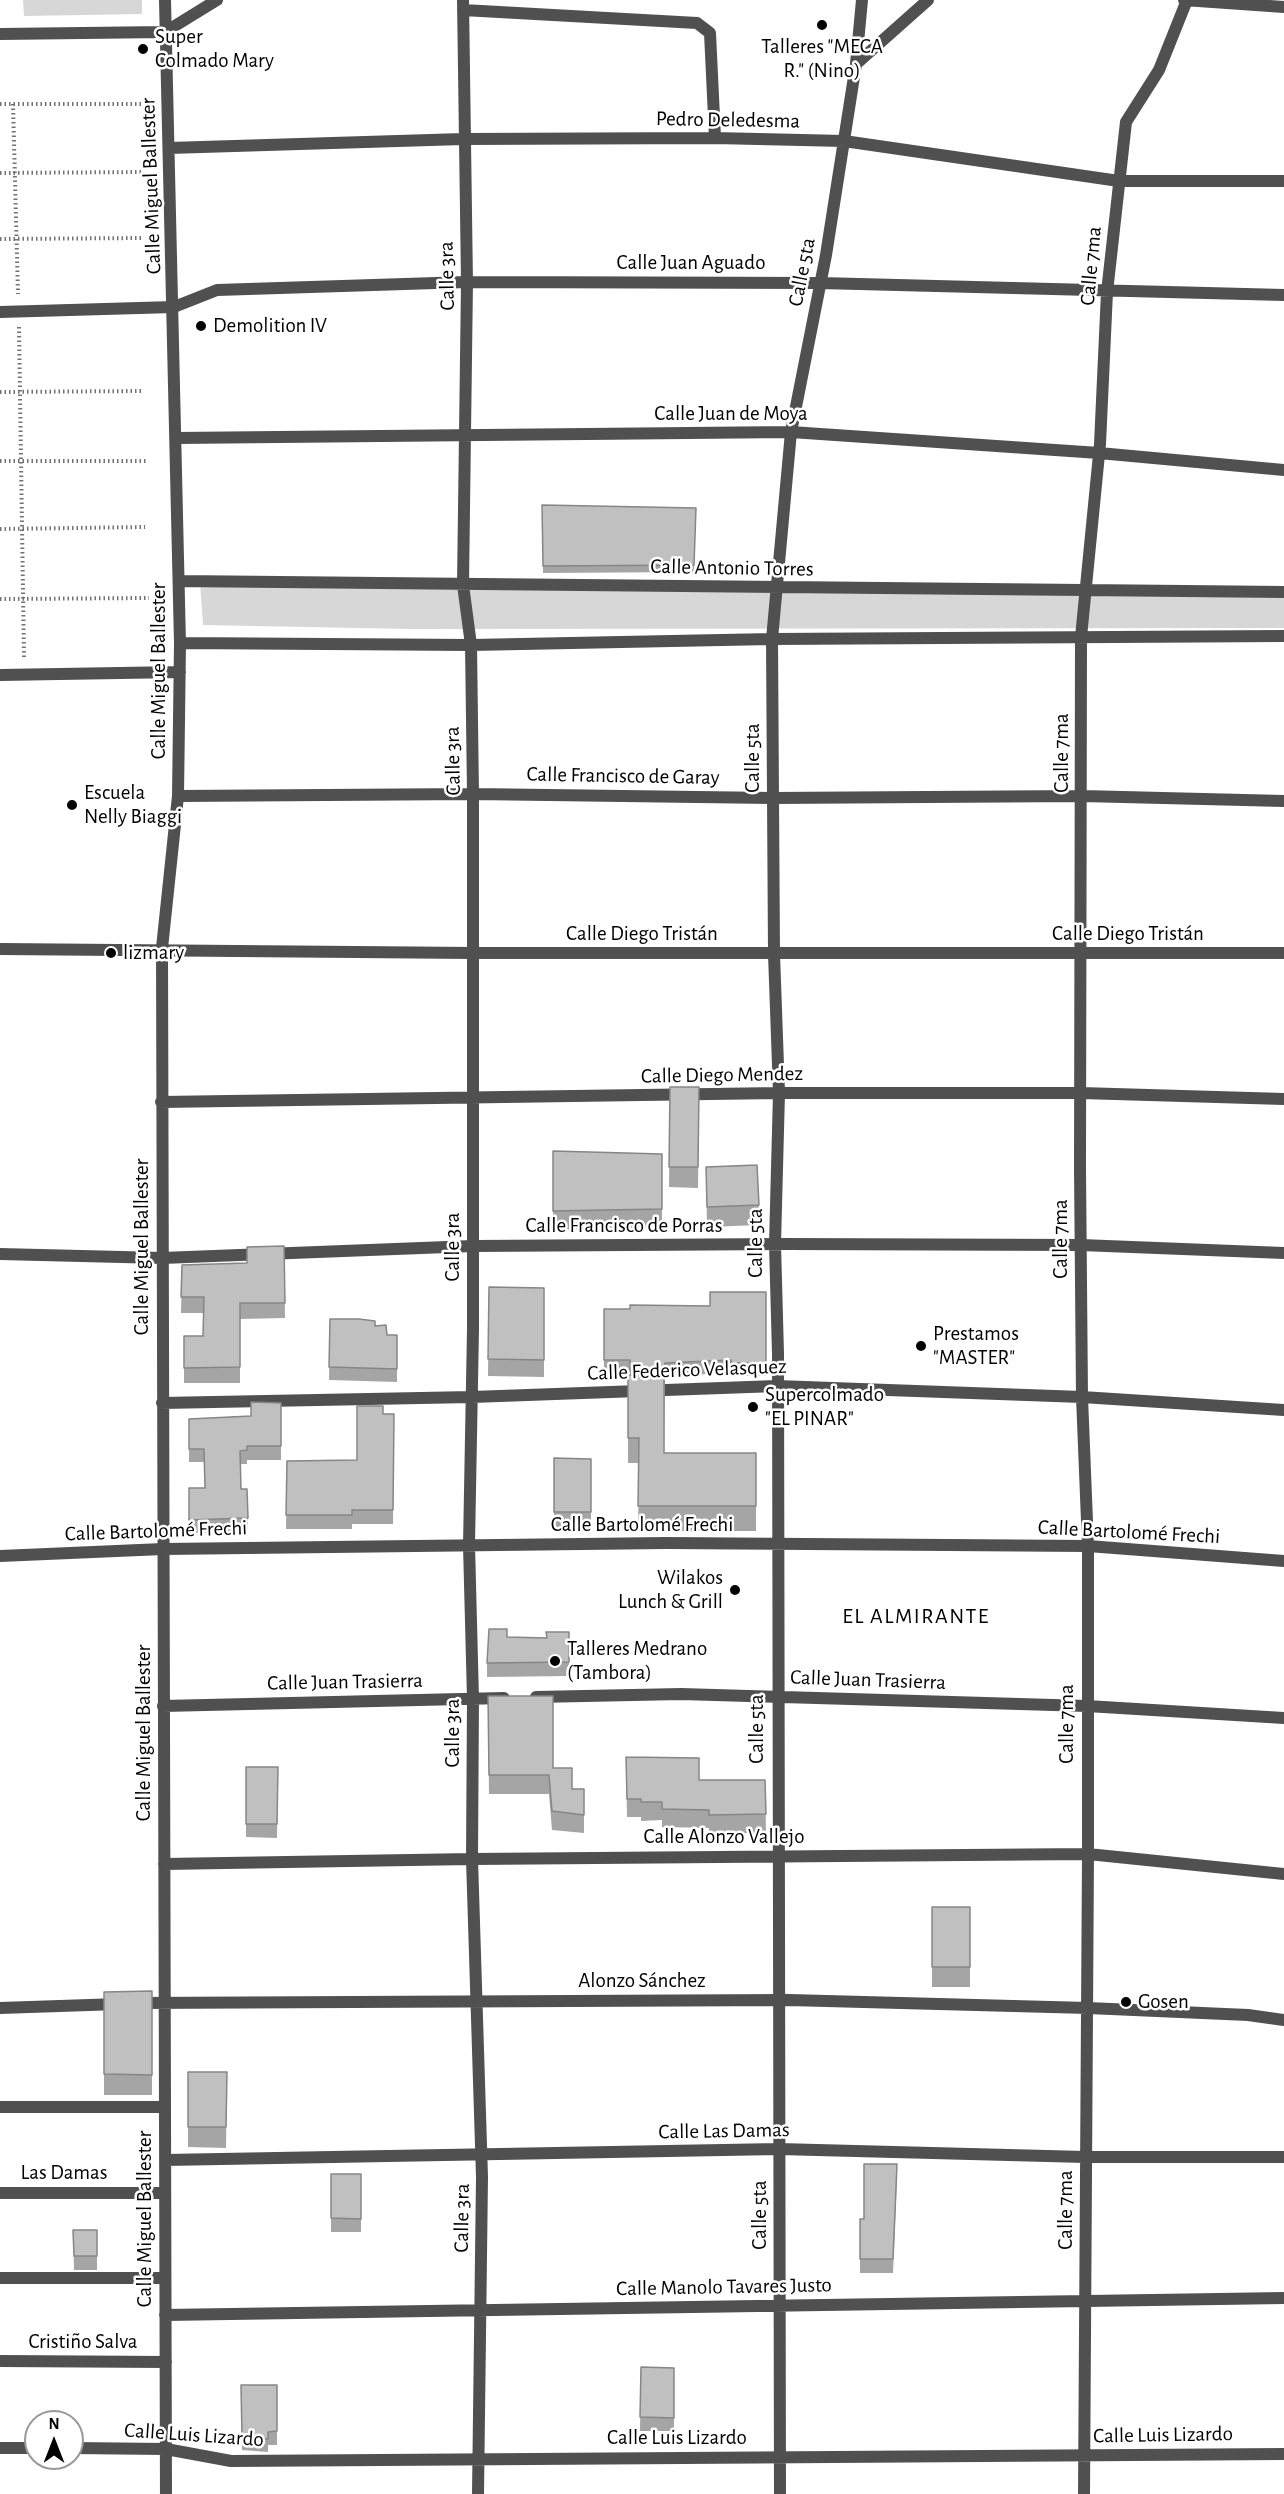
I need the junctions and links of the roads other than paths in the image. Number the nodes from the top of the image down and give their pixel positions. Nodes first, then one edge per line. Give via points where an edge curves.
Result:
1 (165, 0) edge
2 (217, 0) edge
3 (862, 0) edge
4 (928, 0) edge
5 (1186, 0) edge
6 (463, 5) edge
7 (1284, 7) edge
8 (165, 32) junction
9 (0, 34) edge
10 (856, 64) junction
11 (715, 138) junction
12 (464, 139) junction
13 (844, 141) junction
14 (169, 148) junction
15 (1119, 181) junction
16 (1284, 181) edge
17 (467, 282) junction
18 (820, 283) junction
19 (1107, 292) junction
20 (1284, 295) edge
21 (174, 307) junction
22 (0, 312) edge
23 (791, 432) junction
24 (466, 436) junction
25 (176, 438) junction
26 (1099, 453) junction
27 (1284, 470) edge
28 (179, 581) junction
29 (463, 585) junction
30 (774, 589) junction
31 (1086, 590) junction
32 (1284, 592) edge
33 (1284, 636) edge
34 (1081, 637) junction
35 (772, 639) junction
36 (180, 643) junction
37 (471, 645) junction
38 (180, 672) junction
39 (0, 675) edge
40 (473, 794) junction
41 (178, 796) junction
42 (1082, 796) junction
43 (772, 798) junction
44 (1284, 801) edge
45 (162, 948) junction
46 (0, 949) edge
47 (1284, 953) edge
48 (473, 954) junction
49 (774, 954) junction
50 (1082, 954) junction
51 (779, 1093) junction
52 (1081, 1093) junction
53 (473, 1098) junction
54 (1284, 1099) edge
55 (161, 1102) junction
56 (775, 1244) junction
57 (1081, 1245) junction
58 (473, 1246) junction
59 (1284, 1253) edge
60 (0, 1254) edge
61 (162, 1258) junction
62 (777, 1386) junction
63 (472, 1396) junction
64 (1082, 1396) junction
65 (162, 1403) junction
66 (1284, 1410) edge
67 (776, 1544) junction
68 (469, 1545) junction
69 (1088, 1546) junction
70 (163, 1549) junction
71 (0, 1556) edge
72 (1284, 1561) edge
73 (777, 1697) junction
74 (473, 1698) junction
75 (163, 1706) junction
76 (1087, 1706) junction
77 (1284, 1718) edge
78 (1088, 1854) junction
79 (777, 1856) junction
80 (472, 1859) junction
81 (164, 1864) junction
82 (1284, 1874) edge
83 (475, 2000) junction
84 (778, 2000) junction
85 (164, 2002) junction
86 (1088, 2007) junction
87 (0, 2008) edge
88 (1284, 2020) edge
89 (0, 2107) edge
90 (165, 2107) junction
91 (779, 2149) junction
92 (481, 2154) junction
93 (1085, 2157) junction
94 (1284, 2157) edge
95 (165, 2160) junction
96 (0, 2193) edge
97 (165, 2193) junction
98 (0, 2278) edge
99 (165, 2278) junction
100 (1284, 2298) edge
101 (1085, 2302) junction
102 (779, 2306) junction
103 (480, 2310) junction
104 (165, 2315) junction
105 (0, 2361) edge
106 (165, 2362) junction
107 (0, 2448) edge
108 (24, 2448) edge
109 (84, 2448) edge
110 (165, 2449) junction
111 (1284, 2454) edge
112 (1084, 2456) junction
113 (780, 2457) junction
114 (478, 2458) junction
115 (166, 2494) edge
116 (478, 2494) edge
117 (780, 2494) edge
118 (1084, 2494) edge

1 - 8 street, Calle Miguel Ballester
2 - 8 street
3 - 10 street, Calle 5ta
4 - 10 street
5 - 7 street
5 - 15 street, Calle 7ma via 1159,70 1126,123
6 - 11 street via 697,23 710,33
6 - 12 street, Calle 3ra
8 - 9 street
8 - 14 street, Calle Miguel Ballester
10 - 13 street, Calle 5ta
11 - 12 street, Pedro Deledesma
11 - 13 street, Pedro Deledesma
12 - 14 street, Pedro Deledesma
12 - 17 street, Calle 3ra
13 - 15 street, Pedro Deledesma
13 - 18 street, Calle 5ta
14 - 21 street, Calle Miguel Ballester
15 - 16 street, Pedro Deledesma
15 - 19 street, Calle 7ma
17 - 18 street, Calle Juan Aguado
17 - 21 street, Calle Juan Aguado via 217,290
17 - 24 street, Calle 3ra
18 - 19 street, Calle Juan Aguado
18 - 23 street, Calle 5ta
19 - 20 street, Calle Juan Aguado
19 - 26 street, Calle 7ma
21 - 22 street, Calle Juan Aguado
21 - 25 street, Calle Miguel Ballester
23 - 24 street, Calle Juan de Moya
23 - 26 street, Calle Juan de Moya
23 - 30 street, Calle 5ta
24 - 25 street, Calle Juan de Moya
24 - 29 street, Calle 3ra
25 - 28 street, Calle Miguel Ballester
26 - 27 street, Calle Juan de Moya
26 - 31 street, Calle 7ma
28 - 29 street, Calle Antonio Torres
28 - 36 street, Calle Miguel Ballester
29 - 30 street, Calle Antonio Torres
29 - 37 street, Calle 3ra
30 - 31 street, Calle Antonio Torres
30 - 35 street, Calle 5ta
31 - 32 street, Calle Antonio Torres
31 - 34 street, Calle 7ma
33 - 34 street
34 - 35 street
34 - 42 street, Calle 7ma
35 - 37 street
35 - 43 street, Calle 5ta
36 - 37 street
36 - 38 street, Calle Miguel Ballester
37 - 40 street, Calle 3ra
38 - 39 street
38 - 41 street, Calle Miguel Ballester
40 - 41 street, Calle Francisco de Garay
40 - 43 street, Calle Francisco de Garay
40 - 48 street, Calle 3ra
41 - 45 street, Calle Miguel Ballester
42 - 43 street, Calle Francisco de Garay
42 - 44 street, Calle Francisco de Garay
42 - 50 street, Calle 7ma
43 - 49 street, Calle 5ta
45 - 46 street, Calle Diego Tristán
45 - 48 street, Calle Diego Tristán
45 - 55 street, Calle Miguel Ballester
47 - 50 street, Calle Diego Tristán
48 - 49 street, Calle Diego Tristán
48 - 53 street, Calle 3ra
49 - 50 street, Calle Diego Tristán
49 - 51 street, Calle 5ta
50 - 52 street, Calle 7ma
51 - 52 street, Calle Diego Mendez
51 - 53 street, Calle Diego Mendez
51 - 56 street, Calle 5ta
52 - 54 street, Calle Diego Mendez
52 - 57 street, Calle 7ma
53 - 55 street, Calle Diego Mendez
53 - 58 street, Calle 3ra
55 - 61 street, Calle Miguel Ballester
56 - 57 street, Calle Francisco de Porras
56 - 58 street, Calle Francisco de Porras
56 - 62 street, Calle 5ta
57 - 59 street, Calle Francisco de Porras
57 - 64 street, Calle 7ma
58 - 61 street, Calle Francisco de Porras
58 - 63 street, Calle 3ra
60 - 61 street, Calle Francisco de Porras
61 - 65 street, Calle Miguel Ballester
62 - 63 street, Calle Federico Velasquez
62 - 64 street, Calle Federico Velasquez
62 - 67 street, Calle 5ta
63 - 65 street, Calle Federico Velasquez
63 - 68 street, Calle 3ra
64 - 66 street, Calle Federico Velasquez
64 - 69 street, Calle 7ma
65 - 70 street, Calle Miguel Ballester
67 - 68 street, Calle Bartolomé Frechi
67 - 69 street, Calle Bartolomé Frechi
67 - 73 street, Calle 5ta
68 - 70 street, Calle Bartolomé Frechi
68 - 74 street, Calle 3ra
69 - 72 street, Calle Bartolomé Frechi
69 - 76 street, Calle 7ma
70 - 71 street, Calle Bartolomé Frechi
70 - 75 street, Calle Miguel Ballester
73 - 74 street, Calle Juan Trasierra via 681,1694
73 - 76 street, Calle Juan Trasierra
73 - 79 street, Calle 5ta
74 - 75 street, Calle Juan Trasierra
74 - 80 street, Calle 3ra
75 - 81 street, Calle Miguel Ballester
76 - 77 street, Calle Juan Trasierra
76 - 78 street, Calle 7ma
78 - 79 street, Calle Alonzo Vallejo
78 - 82 street, Calle Alonzo Vallejo
78 - 86 street, Calle 7ma
79 - 80 street, Calle Alonzo Vallejo
79 - 84 street, Calle 5ta
80 - 81 street, Calle Alonzo Vallejo
80 - 83 street, Calle 3ra
81 - 85 street, Calle Miguel Ballester
83 - 84 street, Alonzo Sánchez
83 - 85 street, Alonzo Sánchez
83 - 92 street, Calle 3ra
84 - 86 street, Alonzo Sánchez
84 - 91 street, Calle 5ta
85 - 87 street, Alonzo Sánchez
85 - 90 street, Calle Miguel Ballester
86 - 88 street, Alonzo Sánchez
86 - 93 street, Calle 7ma
89 - 90 street
90 - 95 street, Calle Miguel Ballester
91 - 92 street, Calle Las Damas
91 - 93 street, Calle Las Damas
91 - 102 street, Calle 5ta
92 - 95 street, Calle Las Damas
92 - 103 street, Calle 3ra
93 - 94 street, Calle Las Damas
93 - 101 street, Calle 7ma
95 - 97 street, Calle Miguel Ballester
96 - 97 street, Las Damas
97 - 99 street, Calle Miguel Ballester
98 - 99 street
99 - 104 street, Calle Miguel Ballester
100 - 101 street, Calle Manolo Tavares Justo
101 - 102 street, Calle Manolo Tavares Justo
101 - 112 street, Calle 7ma
102 - 103 street, Calle Manolo Tavares Justo
102 - 113 street, Calle 5ta
103 - 104 street, Calle Manolo Tavares Justo
103 - 114 street, Calle 3ra
104 - 106 street, Calle Miguel Ballester
105 - 106 street, Cristiño Salva
106 - 110 street, Calle Miguel Ballester
107 - 108 street
109 - 110 street, Calle Luis Lizardo
110 - 114 street, Calle Luis Lizardo via 231,2461
110 - 115 street, Calle Miguel Ballester
111 - 112 street, Calle Luis Lizardo
112 - 113 street, Calle Luis Lizardo
112 - 118 street, Calle 7ma
113 - 114 street, Calle Luis Lizardo
113 - 117 street, Calle 5ta
114 - 116 street, Calle 3ra

